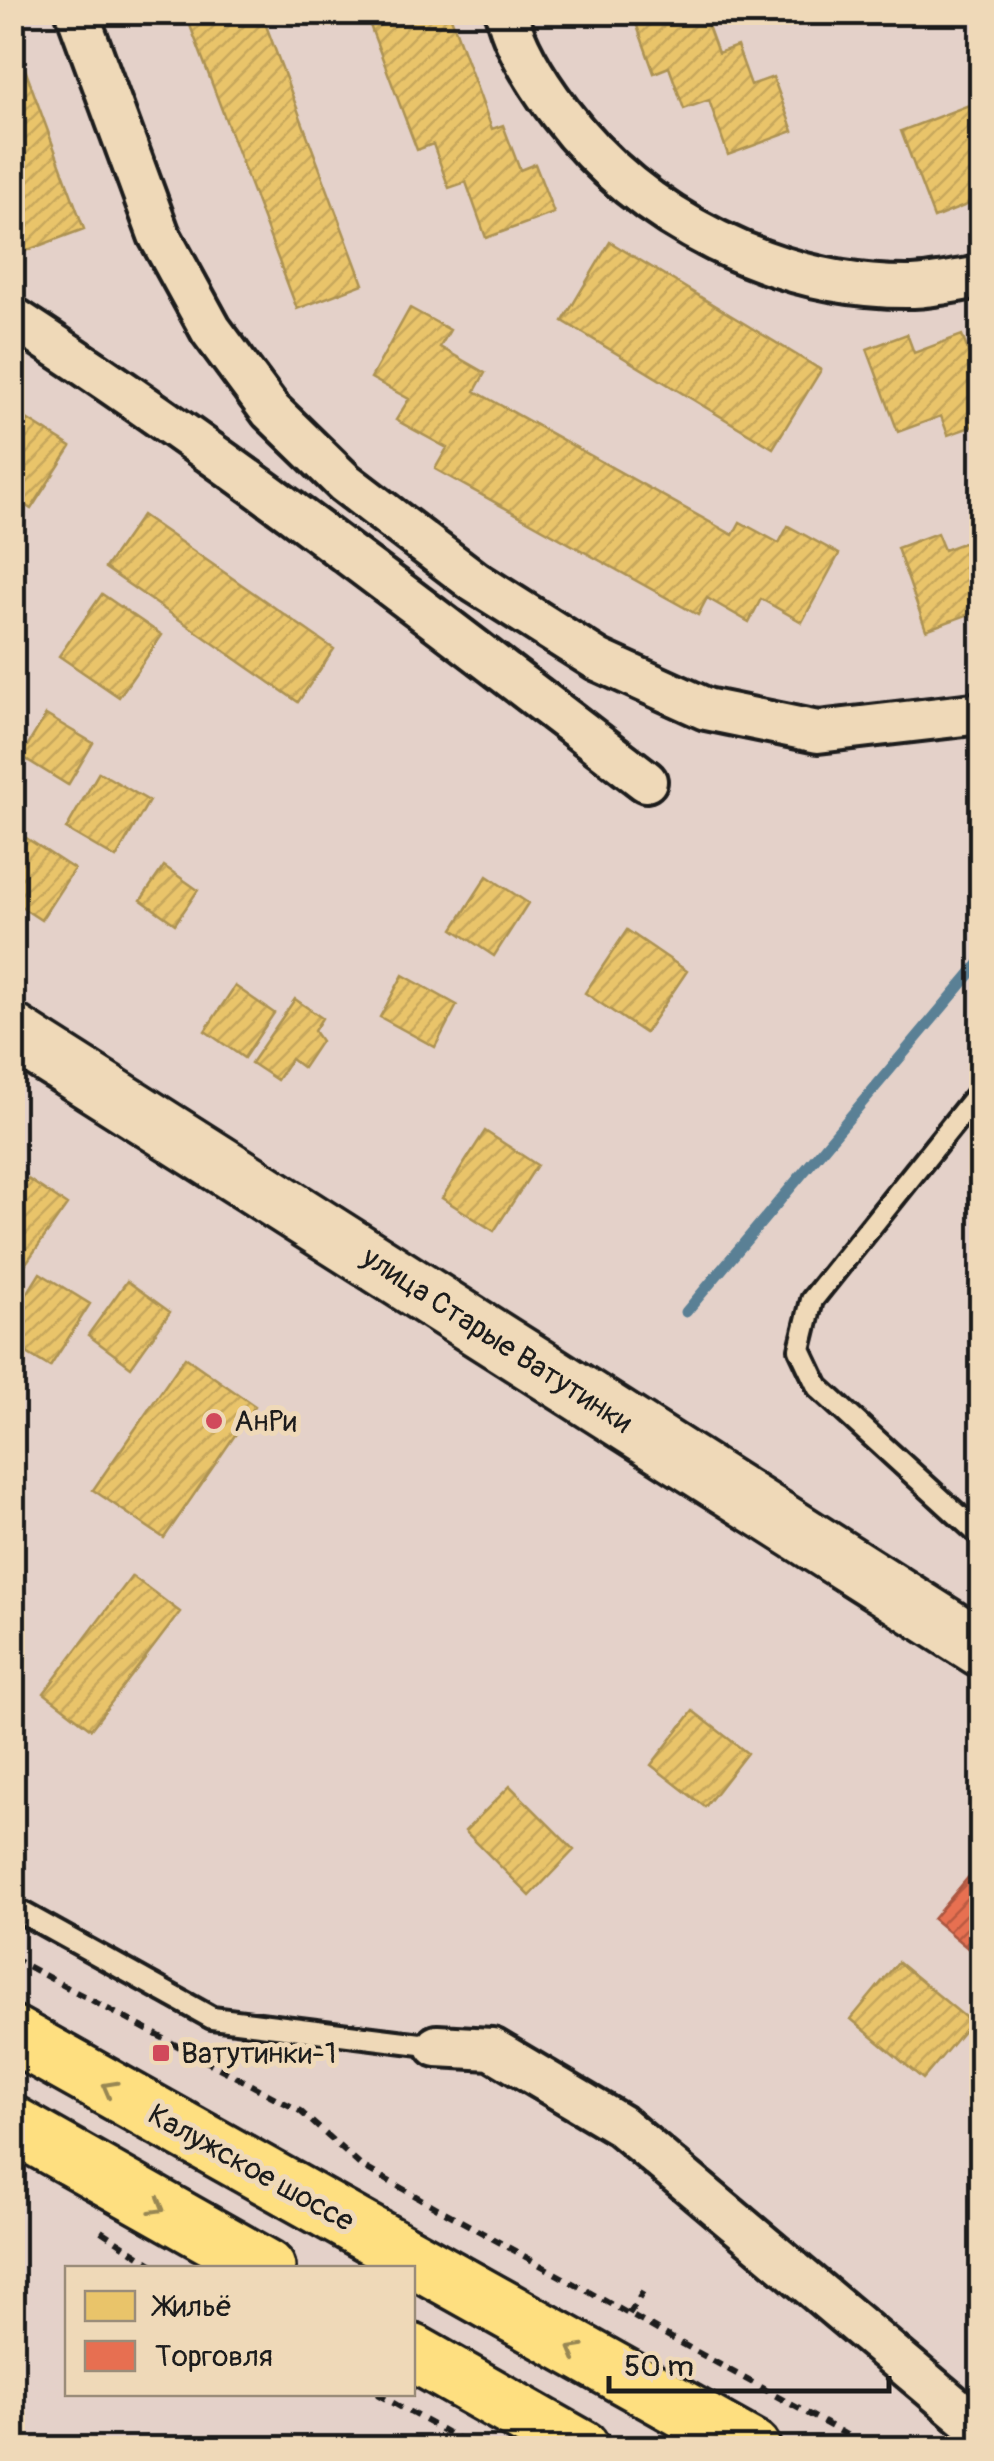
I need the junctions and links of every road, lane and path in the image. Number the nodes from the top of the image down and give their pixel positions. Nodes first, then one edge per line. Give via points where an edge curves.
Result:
1 (76, 12) edge
2 (506, 12) edge
3 (982, 277) edge
4 (12, 317) edge
5 (982, 713) edge
6 (646, 781) dead end
7 (12, 1032) edge
8 (982, 1088) edge
9 (982, 1538) edge
10 (982, 1649) edge
11 (12, 1907) edge
12 (12, 1958) edge
13 (12, 2034) edge
14 (437, 2046) joint
15 (12, 2124) edge
16 (263, 2266) edge
17 (643, 2292) dead end
18 (629, 2314) junction
19 (415, 2354) edge
20 (381, 2396) edge
21 (982, 2430) edge
22 (475, 2448) edge
23 (581, 2448) edge
24 (752, 2448) edge
25 (870, 2448) edge

1 - 5 street via 158,234 210,330 271,410 344,482 475,582 598,660 706,710 818,732
2 - 3 street via 539,84 586,147 704,236 778,266 848,281 914,287
4 - 6 street via 386,582
7 - 10 main road, улица Старые Ватутинки
8 - 9 lane via 812,1300 800,1350 818,1387
11 - 14 lane via 212,2018
12 - 18 path via 300,2111 360,2164
24 -> 13 highway, Калужское шоссе
14 - 21 street via 492,2050 620,2125
15 -> 16 highway
17 - 18 path
18 - 25 path
19 - 23 highway
20 - 22 path

